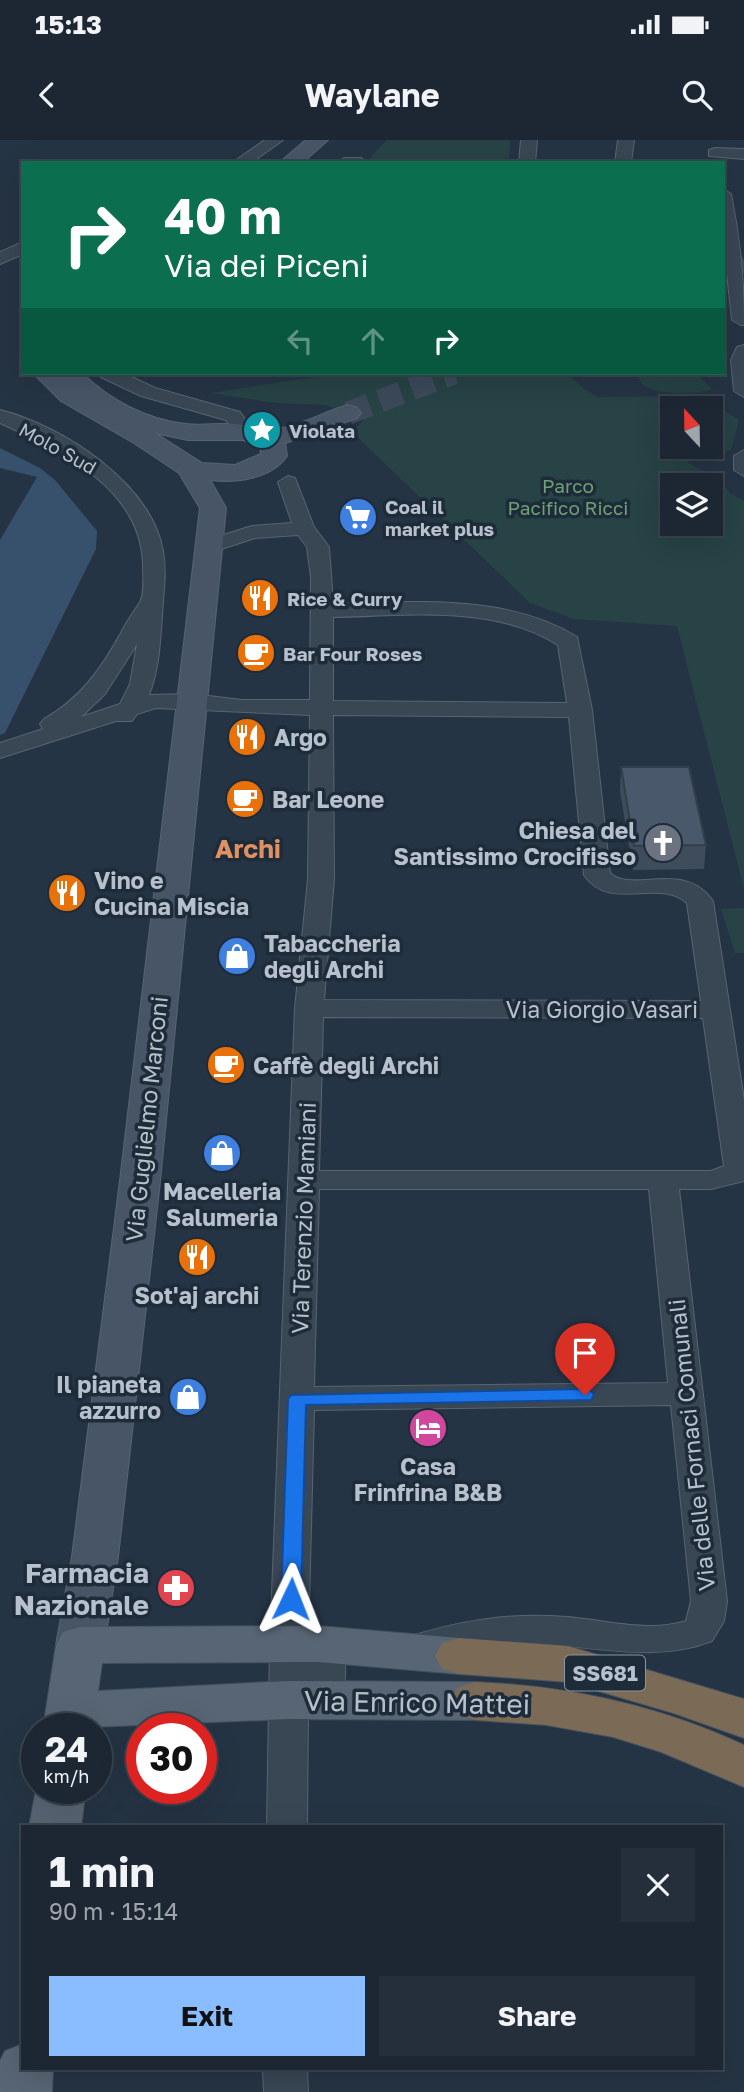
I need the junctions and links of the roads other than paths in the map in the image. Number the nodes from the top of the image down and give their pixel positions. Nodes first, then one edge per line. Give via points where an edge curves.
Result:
1 (275, 140) edge
2 (318, 140) edge
3 (529, 140) edge
4 (626, 140) edge
5 (744, 154) edge
6 (717, 156) edge
7 (243, 161) edge
8 (292, 161) edge
9 (527, 161) edge
10 (623, 161) edge
11 (744, 167) edge
12 (725, 205) edge
13 (21, 248) edge
14 (0, 259) edge
15 (738, 274) edge
16 (743, 320) edge
17 (725, 334) edge
18 (732, 359) edge
19 (47, 375) edge
20 (70, 375) edge
21 (112, 375) edge
22 (744, 391) edge
23 (0, 416) edge
24 (209, 433) junction
25 (262, 441) junction
26 (744, 456) edge
27 (180, 462) junction
28 (252, 469) junction
29 (744, 470) edge
30 (288, 482) dead end
31 (213, 508) junction
32 (304, 528) junction
33 (209, 547) junction
34 (151, 598) junction
35 (323, 610) junction
36 (192, 701) junction
37 (132, 707) junction
38 (320, 708) junction
39 (580, 710) junction
40 (0, 749) edge
41 (0, 768) edge
42 (309, 1008) junction
43 (716, 1010) junction
44 (304, 1180) junction
45 (663, 1180) junction
46 (684, 1394) junction
47 (297, 1399) junction
48 (80, 1645) junction
49 (307, 1646) junction
50 (437, 1652) junction
51 (306, 1700) junction
52 (475, 1701) joint
53 (71, 1713) edge
54 (112, 1716) edge
55 (744, 1719) edge
56 (744, 1767) edge
57 (58, 1804) edge
58 (55, 1825) edge
59 (287, 1825) edge
60 (25, 2070) edge
61 (285, 2070) edge
62 (23, 2092) edge
63 (286, 2092) edge

1 - 7 street
2 - 8 main road
3 - 9 street
4 - 10 street
5 - 6 street
6 - 11 street
12 - 15 street
13 - 14 street
15 - 16 street
16 - 17 street
18 - 22 street
19 - 27 main road via 66,394
20 - 24 main road via 101,400 145,423
21 - 25 street via 148,392 233,416
23 - 34 street, Molo Sud via 77,455 128,497 145,524 152,548
24 - 25 main road
24 - 27 main road via 178,443
25 - 28 main road via 270,461
26 - 29 street
27 - 28 main road via 219,473
27 - 31 main road
28 - 31 main road
30 - 32 street, Via Terenzio Mamiani
31 - 33 main road, Via Guglielmo Marconi
32 - 33 street via 252,532
32 - 35 street, Via Terenzio Mamiani via 320,557
33 - 36 main road, Via Guglielmo Marconi
34 - 37 street, Molo Sud via 148,659
34 - 40 street, Molo Sud via 119,657 87,702 67,718
35 - 38 street, Via Terenzio Mamiani
35 - 39 street, Via Giorgio Vasari via 493,614 552,630 569,642
36 - 37 street, Molo Sud via 154,701
36 - 38 street
36 - 48 main road, Via Guglielmo Marconi via 133,1237 95,1557
37 - 40 street, Molo Sud via 81,727
37 - 41 street, Molo Sud via 106,733
38 - 39 street
38 - 42 street, Via Terenzio Mamiani via 321,879
39 - 43 street, Via Giorgio Vasari via 597,875 609,885 672,886 696,895 702,906
42 - 43 street, Via Giorgio Vasari
42 - 44 street, Via Terenzio Mamiani
43 - 45 street via 737,1172 723,1179
44 - 45 street
44 - 47 street, Via Terenzio Mamiani
45 - 46 street, Via delle Fornaci Comunali
46 - 47 street
46 - 50 street, Via delle Fornaci Comunali via 709,1601 699,1631 653,1640 538,1630 478,1632
47 - 49 street, Via Terenzio Mamiani
48 - 49 main road, Via Enrico Mattei
48 - 53 main road, Via Guglielmo Marconi
49 - 50 main road, Via Enrico Mattei
49 - 51 street, Via Terenzio Mamiani
50 - 55 highway, Via Enrico Mattei / SS681 via 568,1664
51 - 52 main road, Via Enrico Mattei
51 - 54 main road, Via Enrico Mattei
51 - 59 street, Via Terenzio Mamiani
52 - 56 highway, Via Enrico Mattei / SS681 via 607,1714 686,1740
57 - 58 main road
60 - 62 main road
61 - 63 street

